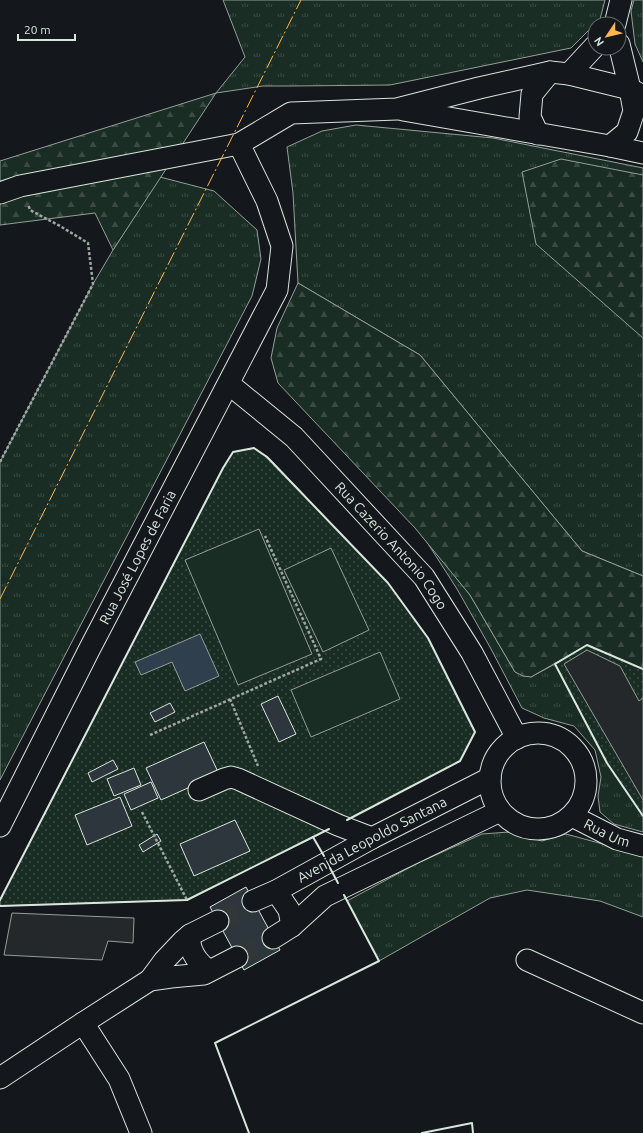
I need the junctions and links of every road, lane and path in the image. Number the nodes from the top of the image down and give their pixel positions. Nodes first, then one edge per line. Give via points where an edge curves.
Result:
1 (621, 0) edge
2 (617, 16) edge
3 (587, 52) edge
4 (624, 56) edge
5 (559, 73) junction
6 (637, 92) edge
7 (397, 109) junction
8 (538, 134) junction
9 (239, 144) junction
10 (610, 146) junction
11 (643, 153) edge
12 (20, 186) junction
13 (0, 193) edge
14 (229, 384) junction
15 (0, 462) edge
16 (265, 536) dead end
17 (230, 699) junction
18 (150, 735) dead end
19 (517, 738) junction
20 (490, 778) junction
21 (199, 790) dead end
22 (269, 793) junction
23 (500, 811) junction
24 (142, 812) dead end
25 (572, 816) junction
26 (0, 826) edge
27 (372, 838) junction
28 (643, 846) edge
29 (276, 891) junction
30 (187, 900) dead end
31 (253, 901) tunnel mouth
32 (218, 921) tunnel mouth
33 (292, 926) junction
34 (190, 936) junction
35 (273, 938) tunnel mouth
36 (237, 957) tunnel mouth
37 (527, 960) dead end
38 (209, 971) junction
39 (159, 975) junction
40 (643, 1013) edge
41 (83, 1023) junction
42 (0, 1078) edge
43 (141, 1133) edge

1 - 2 street
3 - 5 street
4 - 6 street
5 - 6 street
5 - 7 street via 479,88
5 - 8 street via 532,94 530,117
6 - 10 street via 627,132
7 - 8 street
7 - 9 street via 290,113
8 - 10 street
9 - 12 street
9 - 14 street, Rua José Lopes de Faria via 267,201 282,246 277,290
10 - 11 street
12 - 13 street
12 - 15 path via 30,210 88,243 93,284
14 - 19 street, Rua Cazerio Antonio Cogo via 294,437 424,577 472,653
14 - 26 street, Rua José Lopes de Faria
16 - 17 path via 321,659
17 - 18 path
17 - 22 path
19 - 20 street via 500,752 494,762
19 - 25 street via 531,733 546,734 560,738 573,747 586,774 586,789 581,804
20 - 23 street via 492,793
20 - 27 street, Avenida Leopoldo Santana
21 - 22 street via 231,777
22 - 27 street
23 - 25 street via 519,826 533,829 560,824
23 - 33 street, Avenida Leopoldo Santana via 325,896
24 - 30 path
25 - 28 street, Rua Um via 617,839
27 - 29 street, Avenida Leopoldo Santana
29 - 31 street, Avenida Leopoldo Santana
29 - 33 street via 289,910
32 - 34 street
33 - 35 street, Avenida Leopoldo Santana
34 - 38 street via 189,943 195,957
34 - 39 street via 183,941
36 - 38 street
37 - 40 street
38 - 39 street via 204,974
39 - 41 street
41 - 42 street
41 - 43 street via 119,1079

